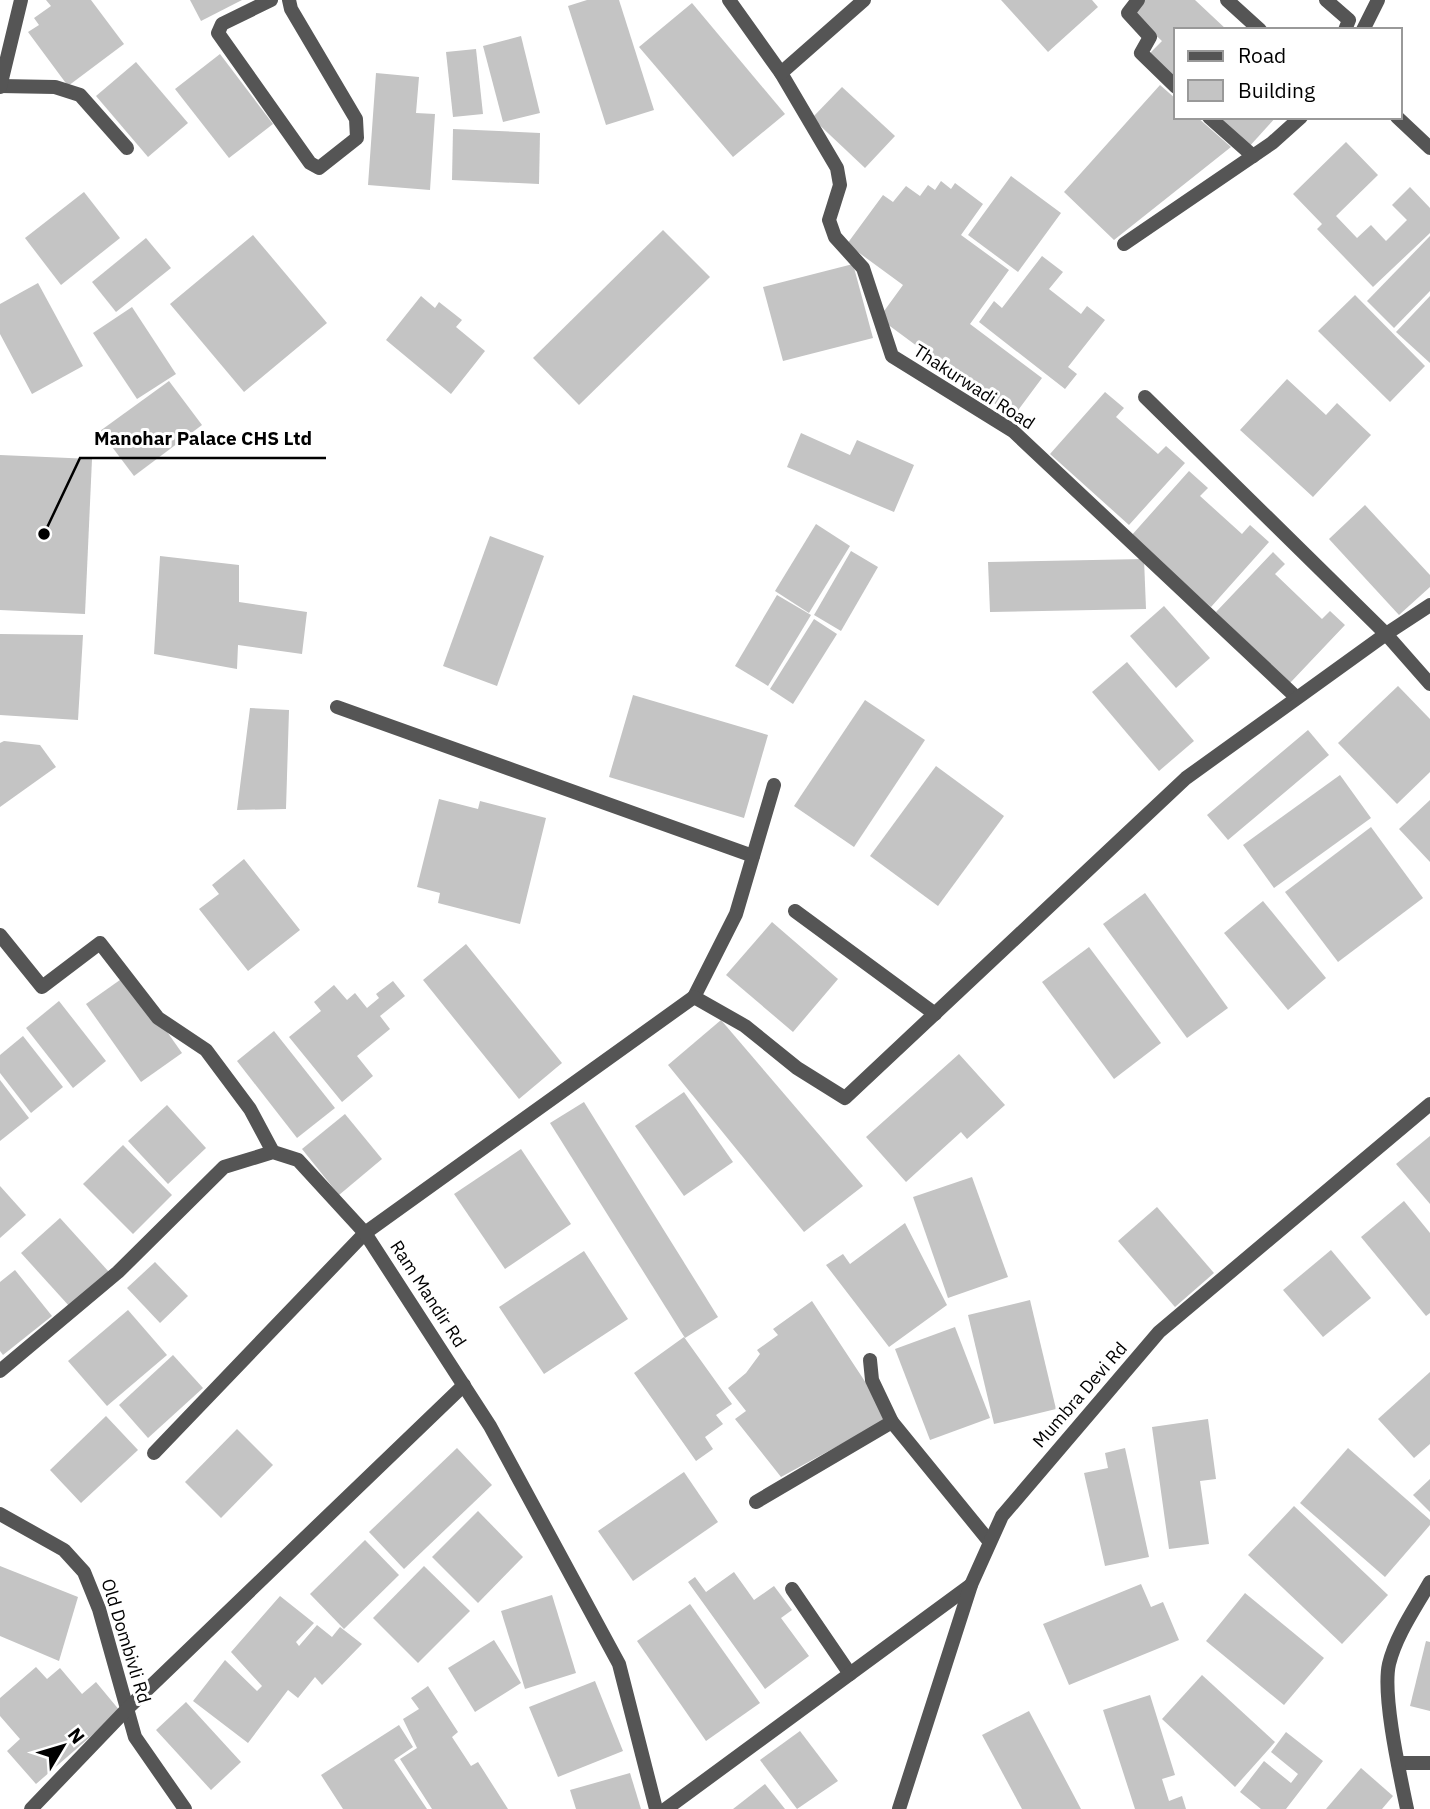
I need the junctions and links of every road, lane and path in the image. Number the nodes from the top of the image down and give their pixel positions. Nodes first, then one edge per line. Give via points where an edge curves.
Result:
1 (21, 0) edge
2 (271, 0) edge
3 (289, 0) edge
4 (729, 0) edge
5 (864, 0) edge
6 (1138, 0) edge
7 (1227, 0) edge
8 (1326, 0) edge
9 (1378, 0) edge
10 (1258, 28) edge
11 (1346, 28) edge
12 (1364, 28) edge
13 (781, 73) junction
14 (1174, 85) edge
15 (0, 86) edge
16 (1211, 119) edge
17 (1299, 119) edge
18 (1399, 119) edge
19 (127, 148) dead end
20 (1430, 148) edge
21 (1253, 156) junction
22 (1124, 244) dead end
23 (1144, 397) dead end
24 (1430, 605) edge
25 (1386, 634) junction
26 (1430, 684) edge
27 (1296, 697) junction
28 (337, 707) dead end
29 (774, 785) dead end
30 (753, 856) junction
31 (795, 911) dead end
32 (0, 935) edge
33 (694, 997) junction
34 (935, 1014) junction
35 (1430, 1104) edge
36 (273, 1152) junction
37 (365, 1233) junction
38 (870, 1360) dead end
39 (0, 1371) edge
40 (464, 1385) junction
41 (892, 1422) junction
42 (154, 1453) dead end
43 (756, 1502) dead end
44 (0, 1514) edge
45 (989, 1541) junction
46 (1430, 1582) edge
47 (971, 1585) junction
48 (792, 1589) dead end
49 (850, 1674) junction
50 (128, 1708) junction
51 (1398, 1763) junction
52 (1430, 1763) edge
53 (32, 1809) edge
54 (185, 1809) edge
55 (656, 1809) edge
56 (666, 1809) edge
57 (899, 1809) edge
58 (1407, 1809) edge

1 - 15 street
2 - 3 street via 222,23 218,33 310,163 319,168 357,138 358,131
4 - 13 street
5 - 13 street
6 - 14 street via 1128,13 1150,37 1141,53
7 - 10 street
8 - 11 street via 1349,20
9 - 12 street
13 - 27 street, Thakurwadi Road via 837,168 840,185 829,220 835,237 863,268 892,356 1013,431
15 - 19 street via 55,87 80,95
16 - 21 street
17 - 21 street
18 - 20 street
21 - 22 street
23 - 25 street
24 - 25 street
25 - 26 street
25 - 27 street
27 - 34 street via 1186,778
28 - 30 street
29 - 30 street
30 - 33 street via 736,914
31 - 34 street
32 - 36 street via 42,987 100,943 158,1017 206,1051 250,1109
33 - 34 street via 745,1026 797,1068 845,1098
33 - 37 street
35 - 45 street, Mumbra Devi Rd via 1160,1332 1002,1516
36 - 37 street, Ram Mandir Rd via 298,1160
36 - 39 street via 224,1167 118,1272
37 - 40 street, Ram Mandir Rd
37 - 42 street
38 - 41 street via 872,1380
40 - 50 street
40 - 55 street, Ram Mandir Rd via 619,1664
41 - 43 street
41 - 45 street
44 - 50 street, Old Dombivli Rd via 64,1550 84,1572
45 - 47 street, Mumbra Devi Rd
46 - 51 street via 1388,1666
47 - 49 street
47 - 57 street, Mumbra Devi Rd
48 - 49 street
49 - 56 street
50 - 53 street
50 - 54 street, Old Dombivli Rd via 135,1737
51 - 52 street
51 - 58 street

